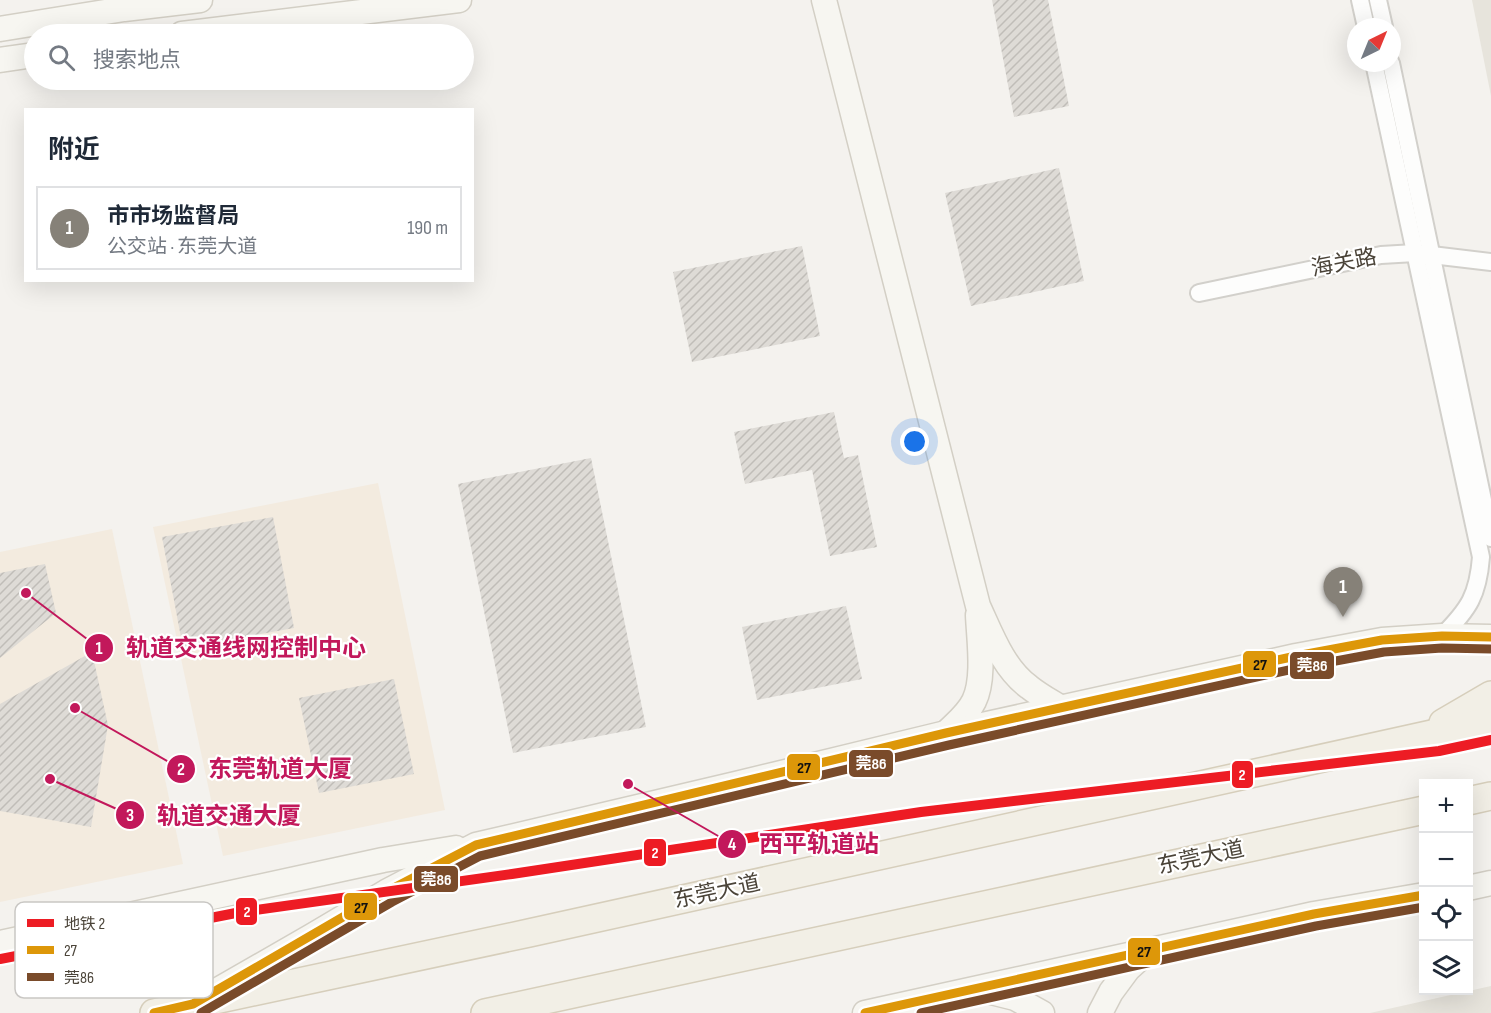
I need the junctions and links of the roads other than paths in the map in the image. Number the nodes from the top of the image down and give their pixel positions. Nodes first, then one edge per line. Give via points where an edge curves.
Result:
1 (200, 0) edge
2 (459, 0) edge
3 (824, 0) edge
4 (1360, 0) edge
5 (1378, 0) edge
6 (1364, 18) edge
7 (1382, 18) edge
8 (31, 24) edge
9 (263, 24) edge
10 (24, 25) edge
11 (0, 29) edge
12 (24, 56) edge
13 (0, 60) edge
14 (1376, 72) edge
15 (1393, 72) edge
16 (1424, 254) junction
17 (1491, 262) edge
18 (1199, 293) dead end
19 (1491, 538) edge
20 (978, 606) junction
21 (1442, 636) junction
22 (1491, 637) edge
23 (1491, 695) edge
24 (1061, 708) junction
25 (1491, 721) edge
26 (945, 733) junction
27 (1421, 736) junction
28 (1491, 796) edge
29 (1473, 800) edge
30 (1419, 811) edge
31 (476, 845) junction
32 (1491, 883) edge
33 (1473, 887) edge
34 (1419, 896) edge
35 (189, 902) edge
36 (15, 940) edge
37 (0, 943) edge
38 (1149, 950) junction
39 (977, 989) junction
40 (213, 993) edge
41 (204, 998) edge
42 (194, 1004) junction
43 (154, 1013) edge
44 (485, 1013) edge
45 (865, 1013) edge
46 (1042, 1013) edge
47 (1101, 1013) edge

1 - 8 main road
2 - 9 main road
3 - 20 main road
4 - 6 street
5 - 7 street
10 - 11 main road
12 - 13 main road
14 - 16 street
15 - 16 street
16 - 17 street, 海关路
16 - 18 street, 海关路 via 1381,255
16 - 19 street
16 - 21 street via 1481,557 1474,596
20 - 24 main road via 1008,665 1027,686
20 - 26 main road via 980,675 975,700
21 - 22 main road
21 - 24 main road via 1339,648
23 - 27 main road
24 - 26 main road
25 - 27 main road, 东莞大道
26 - 31 main road
27 - 42 main road, 东莞大道
28 - 29 main road
30 - 44 main road, 东莞大道
31 - 35 main road via 383,860
31 - 40 main road via 386,892
32 - 33 main road
34 - 38 main road
36 - 37 main road
38 - 39 main road
38 - 47 main road via 1128,969
39 - 45 main road
39 - 46 main road via 1015,998
41 - 42 main road
42 - 43 main road, 东莞大道

